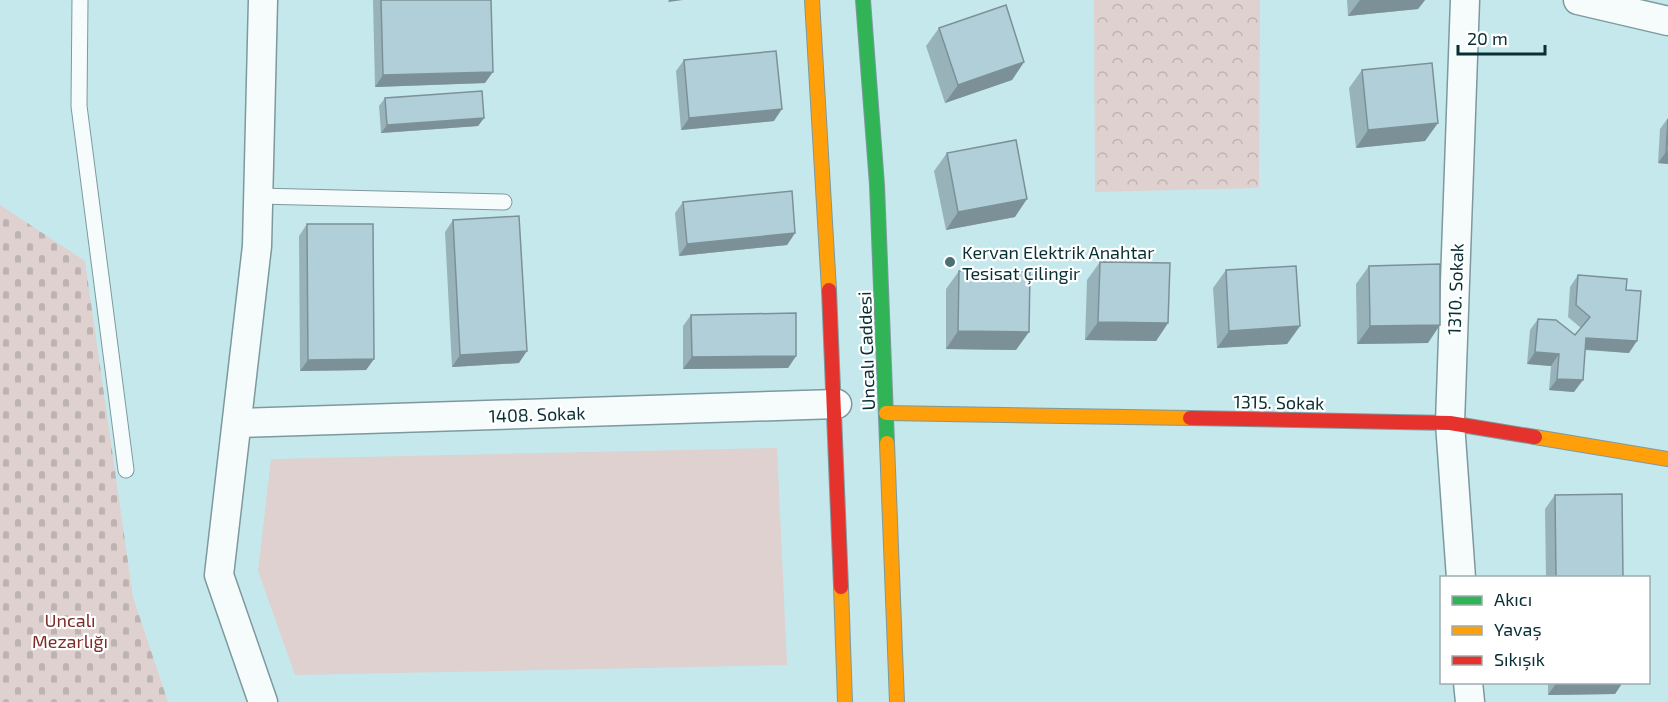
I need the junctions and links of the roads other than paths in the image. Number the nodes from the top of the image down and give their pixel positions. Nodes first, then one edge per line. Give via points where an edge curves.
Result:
1 (80, 0) edge
2 (263, 0) edge
3 (813, 0) edge
4 (863, 0) edge
5 (1465, 0) edge
6 (1578, 0) edge
7 (1668, 21) edge
8 (258, 196) junction
9 (504, 202) dead end
10 (837, 404) junction
11 (886, 413) junction
12 (237, 423) junction
13 (1450, 423) junction
14 (1668, 459) edge
15 (126, 470) dead end
16 (1461, 576) edge
17 (1468, 684) edge
18 (263, 702) edge
19 (845, 702) edge
20 (897, 702) edge
21 (1470, 702) edge

1 - 15 lane via 79,106
2 - 8 street
3 - 10 main road, Uncalı Caddesi
4 - 11 main road, Uncalı Caddesi via 877,185
5 - 13 street, 1310. Sokak
6 - 7 street
8 - 9 lane
8 - 12 street via 257,246
10 - 12 street, 1408. Sokak
10 - 19 main road, Uncalı Caddesi
11 - 13 main road, 1315. Sokak
11 - 20 main road, Uncalı Caddesi
12 - 18 street via 219,575
13 - 14 main road, 1315. Sokak
13 - 16 street, 1310. Sokak
17 - 21 street

